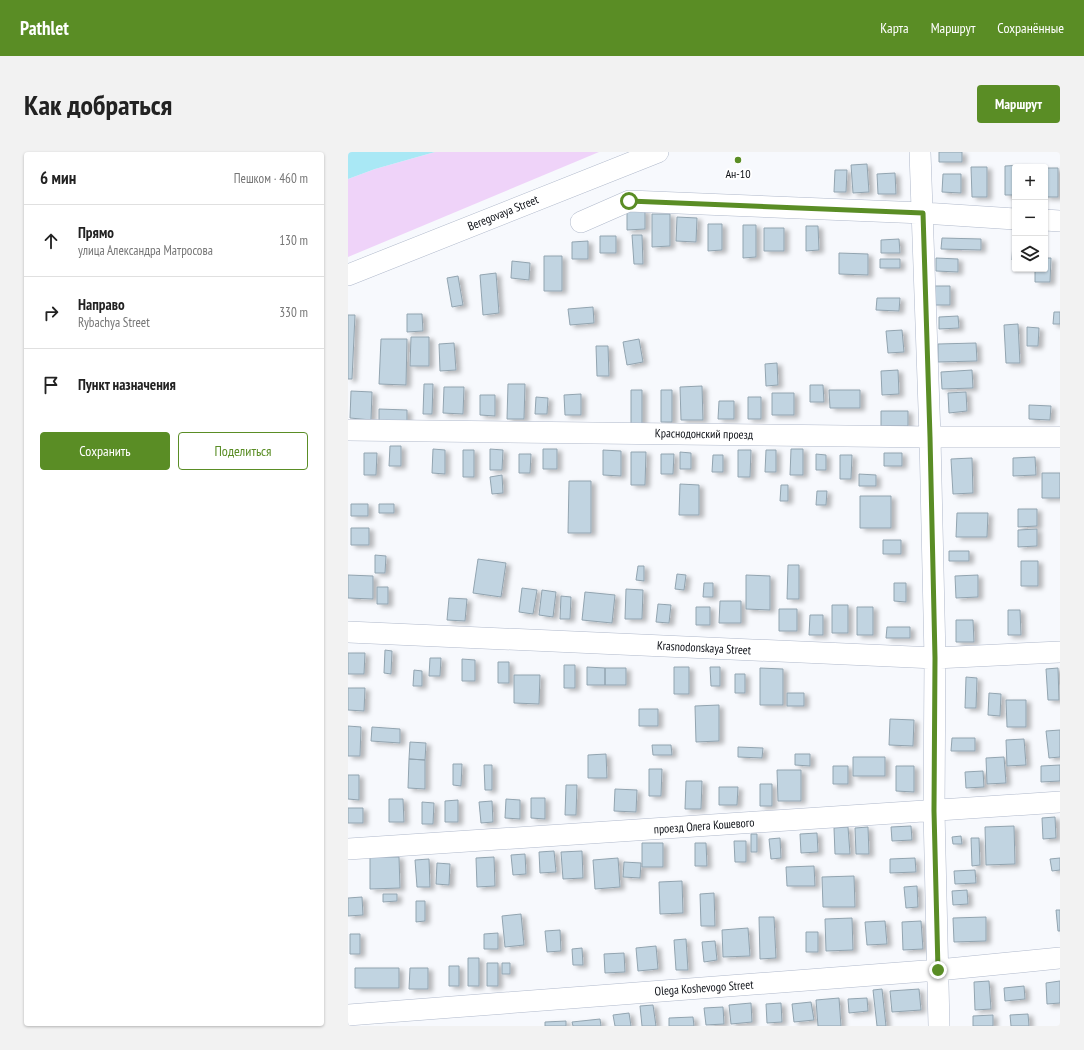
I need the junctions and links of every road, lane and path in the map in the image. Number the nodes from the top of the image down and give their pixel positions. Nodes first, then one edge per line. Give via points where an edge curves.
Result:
1 (658, 152) edge
2 (920, 152) edge
3 (923, 213) junction
4 (1012, 219) edge
5 (1048, 220) edge
6 (1060, 221) edge
7 (581, 222) dead end
8 (348, 275) edge
9 (348, 430) edge
10 (930, 437) junction
11 (1060, 437) edge
12 (348, 632) edge
13 (1060, 652) edge
14 (935, 658) junction
15 (1060, 802) edge
16 (934, 811) junction
17 (348, 849) edge
18 (1060, 958) edge
19 (938, 970) junction
20 (348, 1015) edge
21 (939, 1026) edge

1 - 8 street, Beregovaya Street
2 - 3 street
3 - 4 street
3 - 7 street via 629,201
3 - 10 street
5 - 6 street
9 - 10 street, Краснодонский проезд
10 - 11 street, Краснодонский проезд
10 - 14 street
12 - 14 street, Krasnodonskaya Street
13 - 14 street, Krasnodonskaya Street
14 - 16 street
15 - 16 street, проезд Олега Кошевого
16 - 17 street, проезд Олега Кошевого
16 - 19 street
18 - 19 street, Olega Koshevogo Street
19 - 20 street, Olega Koshevogo Street
19 - 21 street

